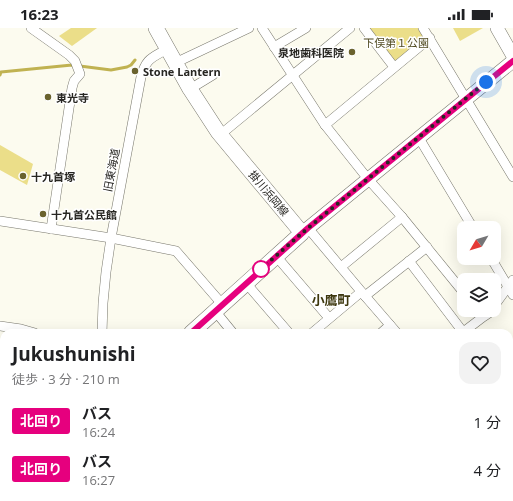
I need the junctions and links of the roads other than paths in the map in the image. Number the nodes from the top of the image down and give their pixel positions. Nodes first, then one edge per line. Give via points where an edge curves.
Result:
1 (31, 28) edge
2 (156, 28) edge
3 (249, 28) edge
4 (262, 28) edge
5 (306, 28) edge
6 (350, 28) edge
7 (364, 28) edge
8 (423, 28) edge
9 (497, 28) edge
10 (430, 38) junction
11 (274, 47) junction
12 (167, 49) junction
13 (513, 56) edge
14 (513, 61) edge
15 (176, 63) junction
16 (394, 67) junction
17 (213, 75) dead end
18 (292, 75) junction
19 (190, 89) junction
20 (466, 99) junction
21 (325, 125) junction
22 (220, 134) junction
23 (419, 138) junction
24 (513, 177) edge
25 (368, 179) junction
26 (402, 218) junction
27 (0, 221) edge
28 (469, 221) edge
29 (51, 229) junction
30 (305, 231) junction
31 (111, 238) junction
32 (427, 247) junction
33 (276, 256) junction
34 (409, 262) junction
35 (496, 265) edge
36 (341, 267) junction
37 (246, 283) junction
38 (457, 284) edge
39 (512, 288) edge
40 (363, 294) junction
41 (501, 299) edge
42 (218, 307) junction
43 (477, 317) edge
44 (329, 318) junction
45 (390, 325) junction
46 (0, 326) edge
47 (21, 329) edge
48 (102, 329) edge
49 (194, 329) edge
50 (231, 329) edge
51 (286, 329) edge
52 (317, 329) edge
53 (386, 329) edge
54 (394, 329) edge
55 (464, 329) edge
56 (468, 329) edge

1 - 29 street via 69,55 75,61 80,74 72,88
2 - 12 main road, 掛川浜岡線
3 - 15 street
4 - 11 street
5 - 11 street
6 - 18 street
7 - 16 street
8 - 10 street
9 - 13 street
10 - 16 street
10 - 20 street
11 - 18 street
12 - 15 main road, 掛川浜岡線
12 - 31 street, 旧東海道 via 149,60 143,68
14 - 20 street
15 - 19 main road, 掛川浜岡線
16 - 21 street
17 - 19 street
18 - 21 street
18 - 22 street
19 - 22 main road, 掛川浜岡線
20 - 23 street
20 - 24 street
21 - 25 street
22 - 30 main road, 掛川浜岡線
23 - 25 street
23 - 28 street
25 - 26 street
25 - 30 street
26 - 32 street
26 - 36 street
27 - 29 street
29 - 31 street
30 - 33 main road
30 - 36 street
31 - 42 street via 176,251
31 - 48 street, 旧東海道 via 102,303
32 - 34 street
32 - 38 street
33 - 37 main road
33 - 44 street
34 - 40 street
34 - 55 street
35 - 39 street
36 - 40 street
37 - 42 main road
37 - 51 street
39 - 41 street
40 - 44 street
40 - 45 street
42 - 49 main road
42 - 50 street
43 - 56 street
44 - 52 street
45 - 53 street
45 - 54 street
46 - 47 street

